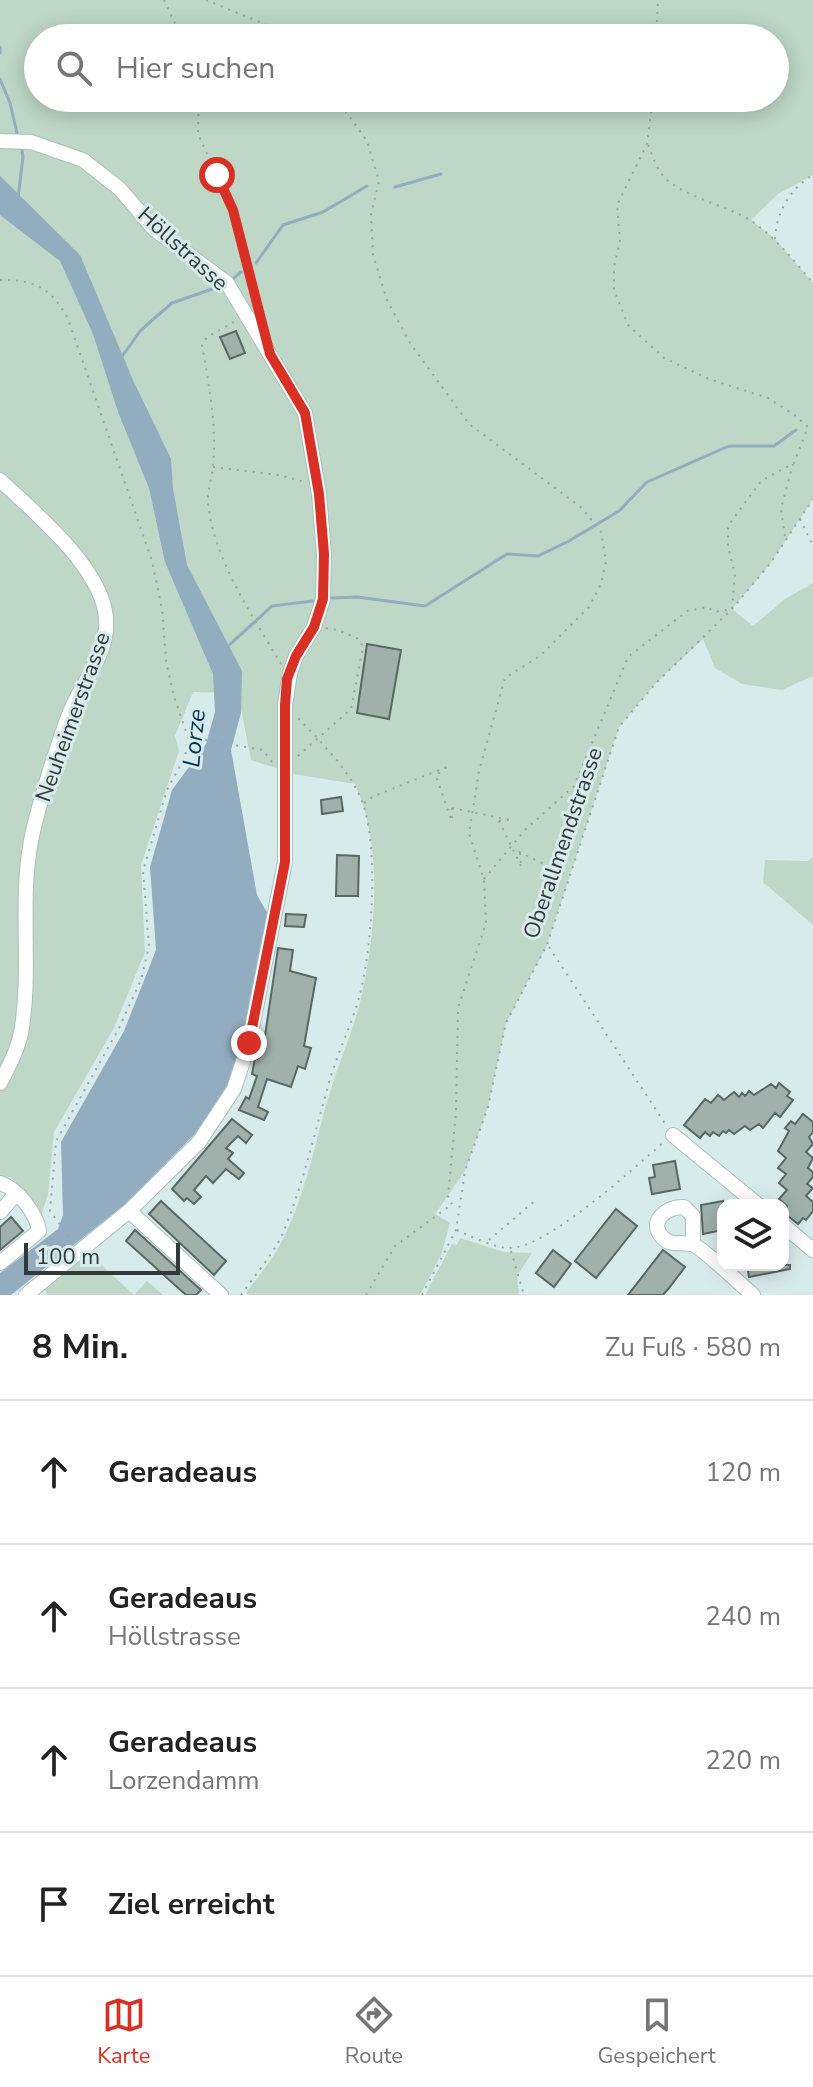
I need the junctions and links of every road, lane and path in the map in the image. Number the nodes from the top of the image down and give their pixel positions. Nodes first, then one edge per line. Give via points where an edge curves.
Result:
1 (164, 0) edge
2 (206, 0) edge
3 (658, 0) edge
4 (175, 24) edge
5 (264, 24) edge
6 (657, 24) edge
7 (199, 112) edge
8 (346, 112) edge
9 (651, 112) edge
10 (0, 141) edge
11 (647, 144) junction
12 (813, 175) edge
13 (775, 239) junction
14 (0, 280) edge
15 (813, 283) edge
16 (253, 314) junction
17 (808, 427) junction
18 (813, 427) edge
19 (794, 463) junction
20 (213, 467) junction
21 (0, 480) edge
22 (318, 485) junction
23 (813, 499) edge
24 (800, 519) junction
25 (785, 538) junction
26 (813, 546) edge
27 (732, 609) junction
28 (314, 627) junction
29 (290, 673) junction
30 (285, 705) junction
31 (188, 737) junction
32 (318, 739) junction
33 (244, 749) dead end
34 (363, 804) junction
35 (570, 876) junction
36 (484, 880) junction
37 (547, 945) junction
38 (0, 1083) edge
39 (673, 1135) junction
40 (0, 1183) edge
41 (16, 1194) junction
42 (537, 1199) dead end
43 (751, 1199) edge
44 (452, 1204) junction
45 (458, 1206) junction
46 (129, 1211) junction
47 (0, 1212) edge
48 (44, 1216) junction
49 (456, 1230) junction
50 (789, 1230) edge
51 (488, 1241) junction
52 (693, 1244) dead end
53 (510, 1248) junction
54 (81, 1250) junction
55 (813, 1250) edge
56 (0, 1263) edge
57 (34, 1292) edge
58 (221, 1295) edge
59 (241, 1295) edge
60 (366, 1295) edge
61 (422, 1295) edge
62 (524, 1295) edge
63 (753, 1295) edge

1 - 4 path
2 - 5 path
3 - 6 path
7 - 16 path via 198,134 233,210
8 - 36 path via 367,141 379,181 371,215 373,255 387,300 410,343 469,424 582,508 598,528 606,561 589,607 540,656 505,678 479,771 469,833
9 - 11 path
10 - 16 street, Höllstrasse via 31,142 83,160 120,189 154,229 227,283
11 - 13 path via 661,175 695,197 732,210
11 - 17 path via 617,205 620,241 614,290 628,325 664,358 768,398
12 - 13 path via 785,201
13 - 15 path
14 - 31 path via 35,283 57,299 68,319 152,561 166,661
16 - 20 path via 207,337 202,345 212,403
16 - 22 street, Höllstrasse via 305,413
17 - 18 path
17 - 19 path
19 - 25 path via 781,509
19 - 27 path via 761,481 728,526 735,575
20 - 22 path
20 - 29 path via 207,500 236,589
21 - 38 street, Neuheimerstrasse via 91,577 107,625 99,659 69,714 33,830 20,1034
22 - 28 street, Höllstrasse via 323,599
23 - 24 path, Oberallmendstrasse
24 - 25 path, Oberallmendstrasse
24 - 26 path
25 - 27 path, Oberallmendstrasse
27 - 35 path, Oberallmendstrasse via 619,727
27 - 36 path via 687,611 628,657 574,786 525,830
28 - 29 street, Höllstrasse
28 - 32 path via 338,630 359,639 363,647 351,709
29 - 30 street, Höllstrasse
30 - 32 path
30 - 46 street, Höllstrasse via 285,862 249,1043 234,1089 199,1142
31 - 33 path
31 - 48 path via 143,871 149,946 141,980 56,1141
32 - 34 path
34 - 35 path, bridge via 447,767 436,776 452,822 452,808 510,820 499,821 521,866 519,852
34 - 59 path via 371,885 359,996 327,1087 304,1178 280,1238
35 - 37 path, Oberallmendstrasse
36 - 44 path via 486,923 458,1008 448,1196
37 - 39 path
37 - 45 path, Oberallmendstrasse via 506,1023
39 - 43 street
39 - 53 path via 536,1242
40 - 41 street
41 - 47 street
41 - 48 street
42 - 51 path
44 - 45 path
44 - 60 path via 395,1246
45 - 49 path, Oberallmendstrasse
46 - 54 street, Höllstrasse
46 - 58 street
48 - 54 path
48 - 56 street via 39,1231
49 - 51 path
49 - 61 path, Oberallmendstrasse
50 - 55 street
51 - 53 path
52 - 63 street
53 - 62 path
54 - 57 street, Höllstrasse

